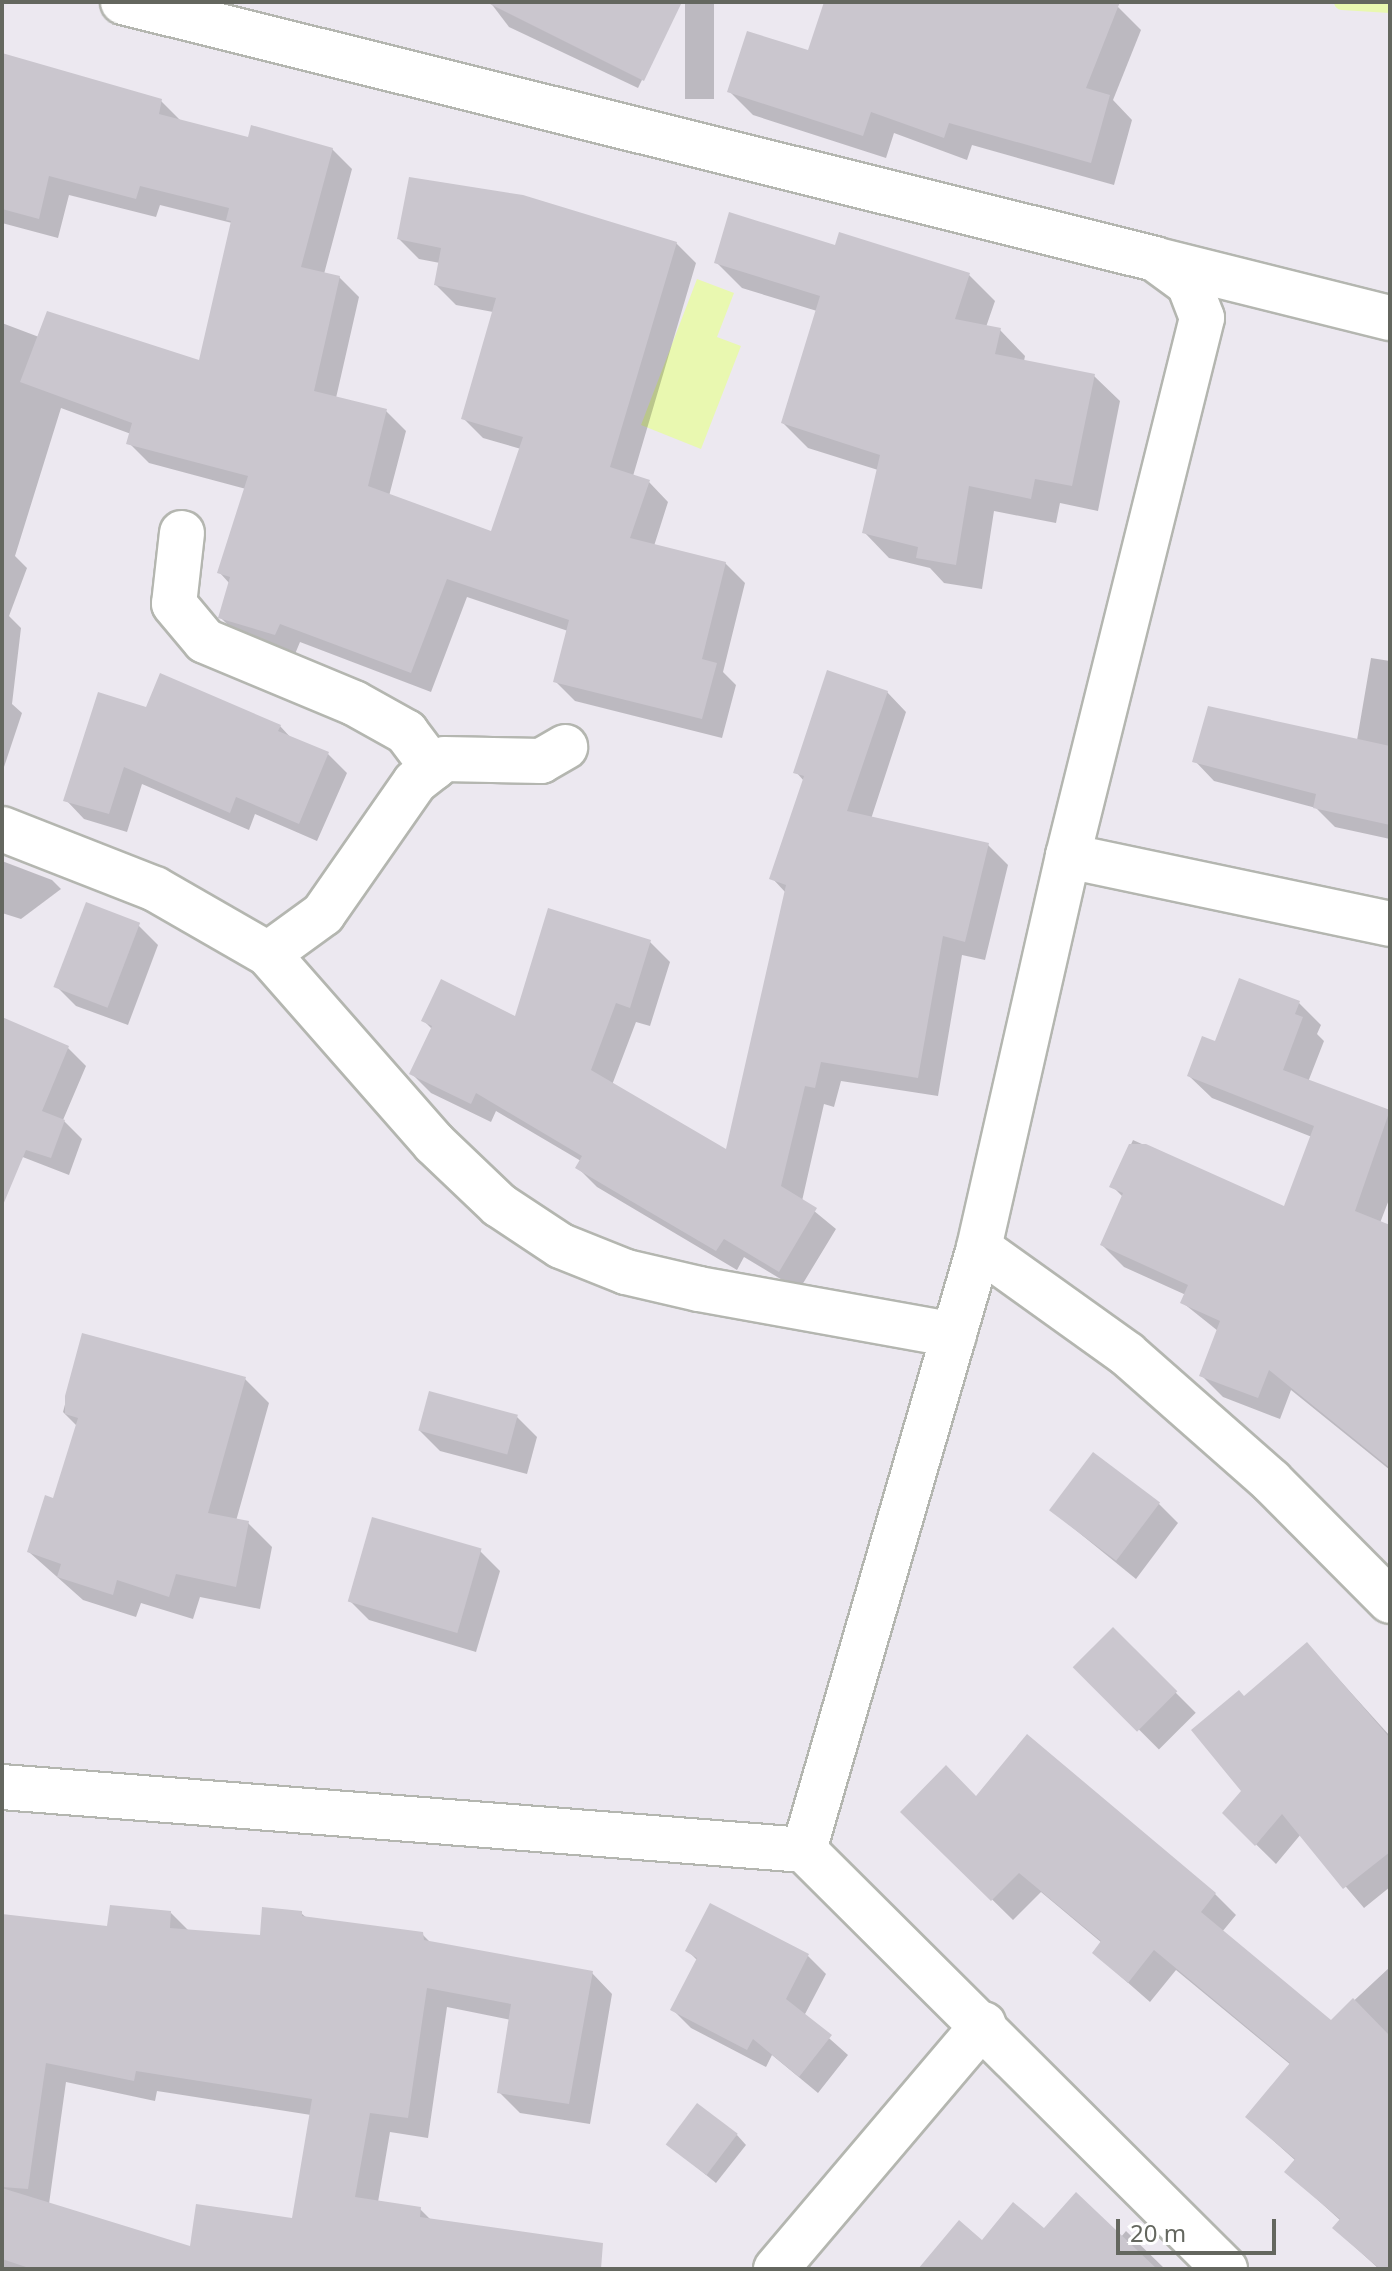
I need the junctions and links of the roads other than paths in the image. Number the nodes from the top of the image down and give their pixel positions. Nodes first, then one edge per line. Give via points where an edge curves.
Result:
1 (123, 2) edge
2 (1155, 259) junction
3 (1390, 318) edge
4 (182, 533) dead end
5 (565, 747) dead end
6 (433, 768) junction
7 (2, 829) edge
8 (1068, 856) junction
9 (1390, 924) edge
10 (268, 954) junction
11 (979, 1248) junction
12 (954, 1335) junction
13 (1390, 1601) edge
14 (2, 1787) edge
15 (804, 1850) junction
16 (984, 2024) junction
17 (776, 2269) edge
18 (1225, 2269) edge

1 - 2 street
2 - 3 street
2 - 8 street via 1189,284 1202,318
4 - 6 street via 174,604 205,641 367,710 406,732
5 - 6 street via 541,761 444,759
6 - 10 street via 415,782 323,914
7 - 10 street via 155,889
8 - 9 street
8 - 11 street
10 - 12 street via 434,1143 499,1205 561,1246 626,1272 699,1289
11 - 12 street
11 - 13 street via 1127,1354 1271,1481
12 - 15 street
14 - 15 street
15 - 16 street
16 - 17 street
16 - 18 street

